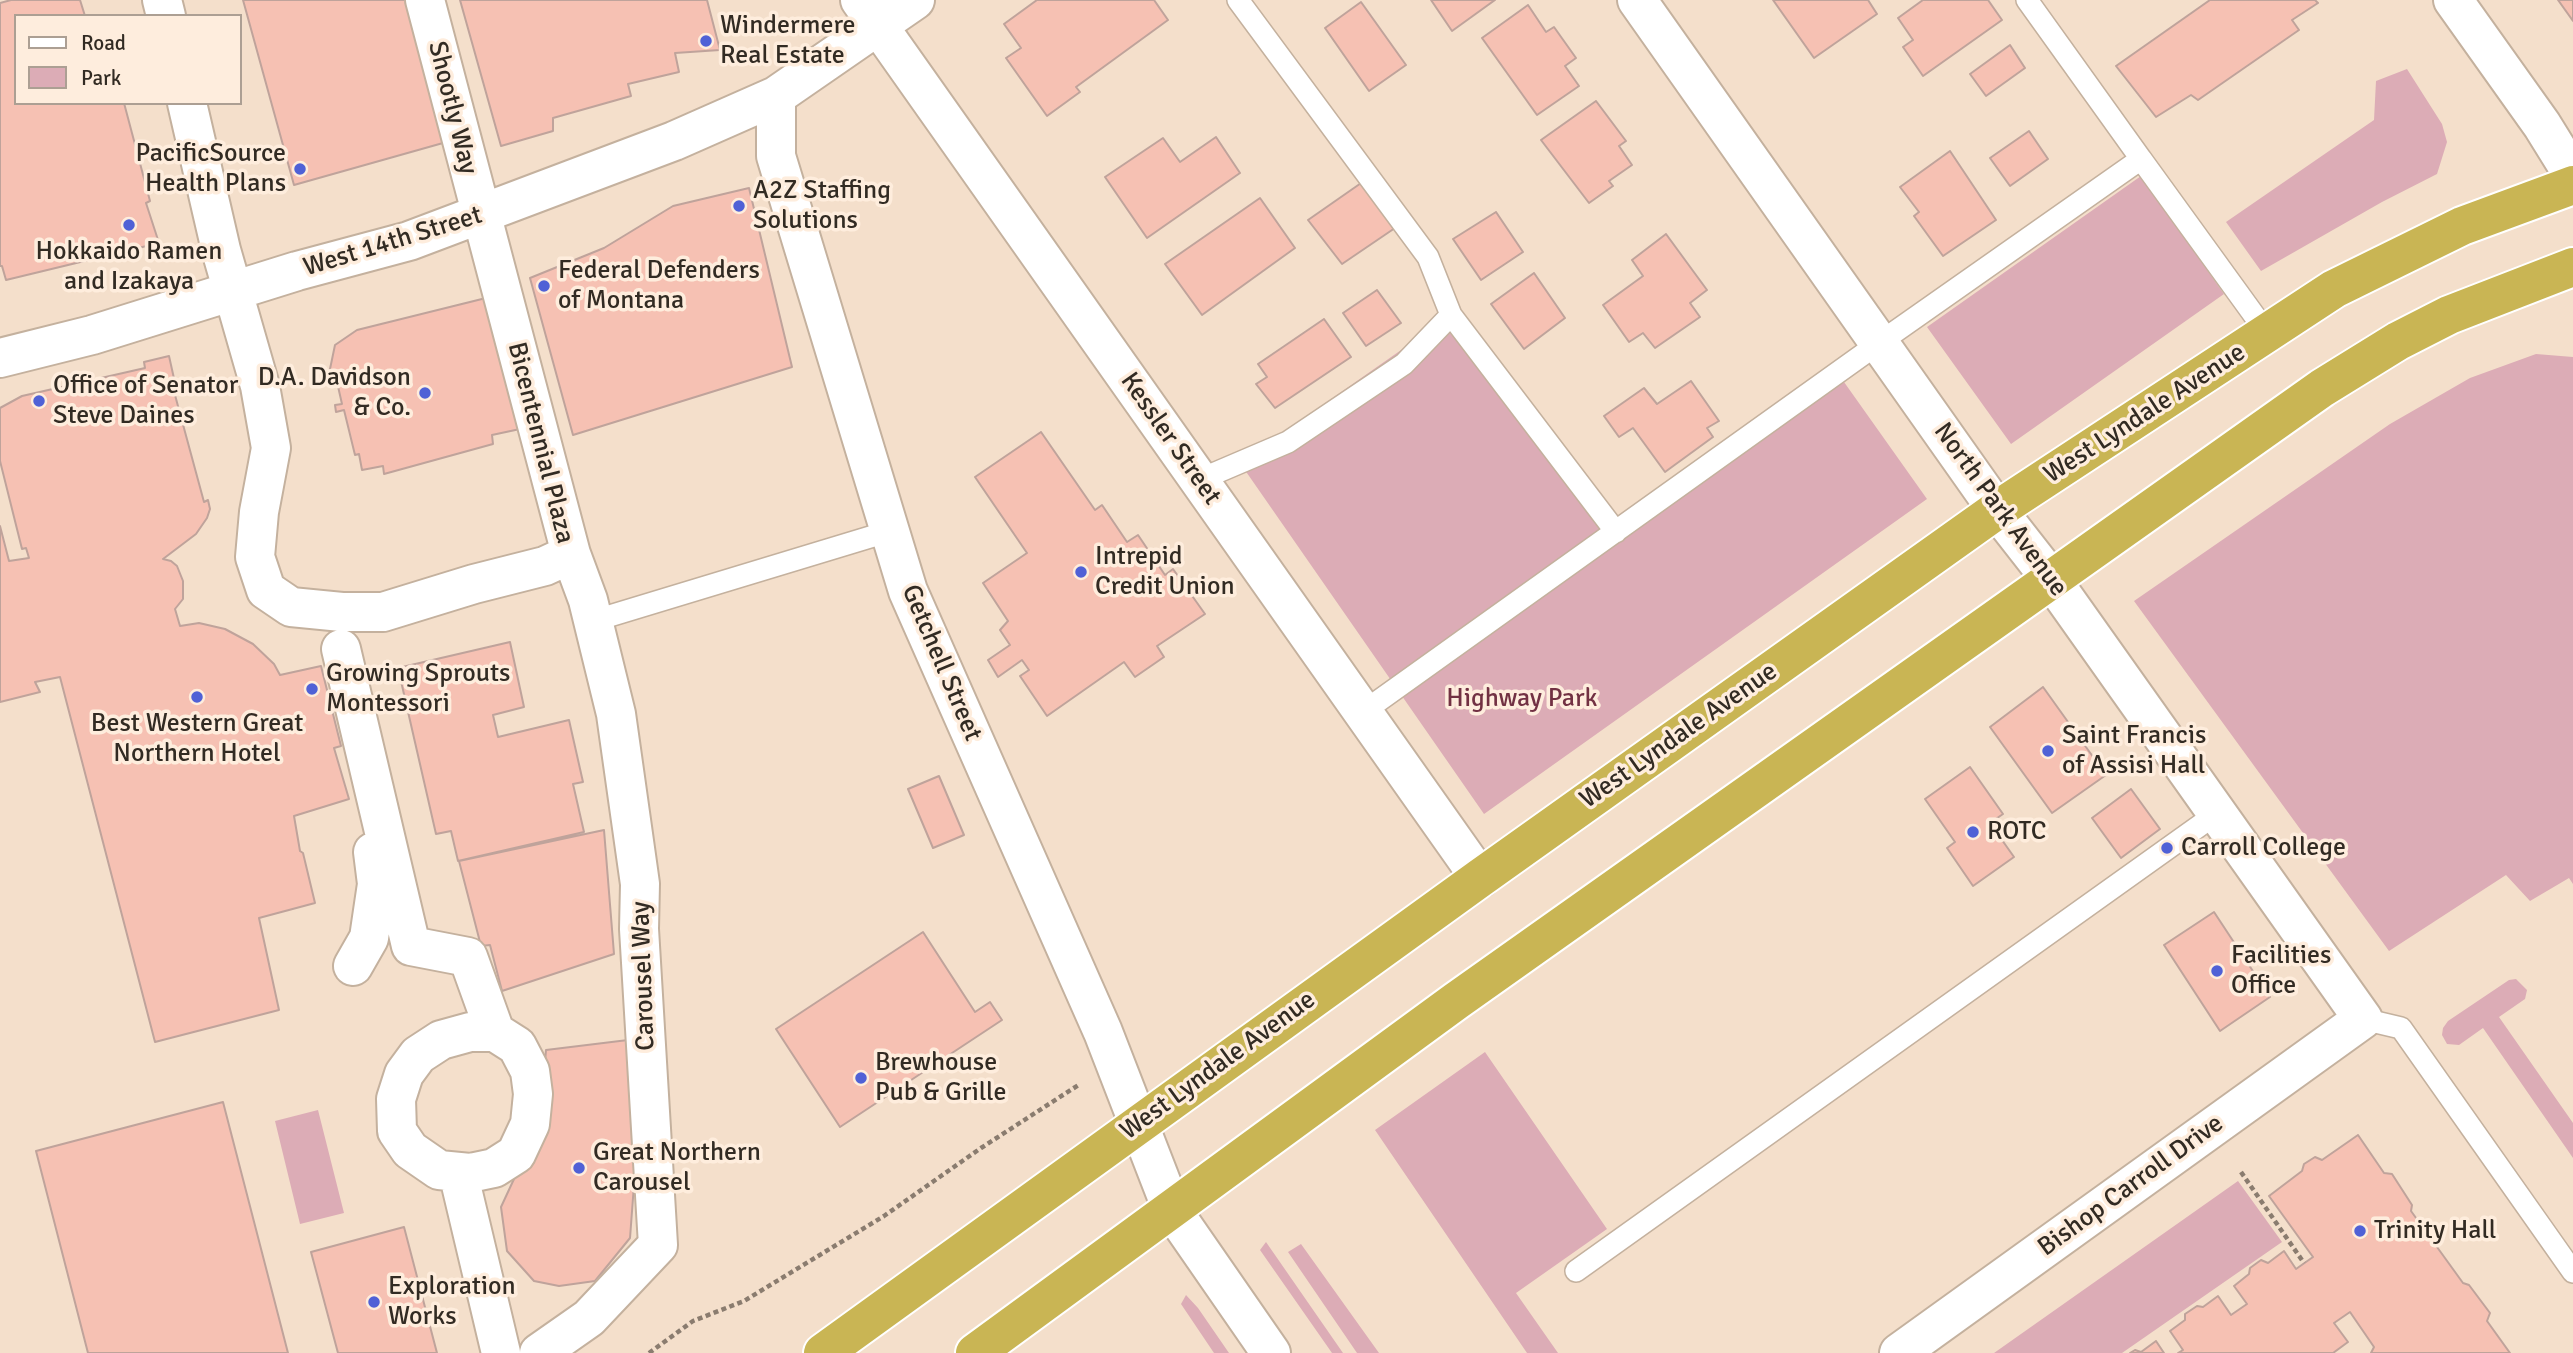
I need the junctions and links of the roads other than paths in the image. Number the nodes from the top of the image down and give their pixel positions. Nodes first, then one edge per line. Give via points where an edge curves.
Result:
1 (425, 0) edge
2 (915, 0) edge
3 (1238, 0) edge
4 (1637, 0) edge
5 (2027, 0) edge
6 (2453, 0) edge
7 (869, 13) edge
8 (776, 96) junction
9 (187, 105) edge
10 (2141, 159) junction
11 (2573, 175) edge
12 (2573, 185) edge
13 (480, 216) junction
14 (2573, 267) edge
15 (232, 291) junction
16 (1451, 315) junction
17 (2267, 333) junction
18 (1879, 342) junction
19 (0, 358) edge
20 (1199, 480) junction
21 (1997, 510) junction
22 (890, 531) junction
23 (1616, 532) junction
24 (571, 554) junction
25 (2052, 579) junction
26 (593, 621) junction
27 (341, 649) dead end
28 (1363, 712) junction
29 (380, 812) junction
30 (2216, 814) junction
31 (1480, 878) junction
32 (411, 946) junction
33 (2363, 1019) junction
34 (495, 1032) junction
35 (1139, 1122) junction
36 (458, 1172) junction
37 (1172, 1210) junction
38 (1576, 1272) dead end
39 (2573, 1272) edge
40 (501, 1353) edge
41 (539, 1353) edge
42 (823, 1353) edge
43 (975, 1353) edge
44 (1271, 1353) edge
45 (1899, 1353) edge

1 - 13 street, Shootly Way
2 - 7 street, West 14th Street
3 - 16 lane via 1428,257
4 - 18 street, North Park Avenue
5 - 10 lane
6 - 11 street
7 - 8 street, West 14th Street
7 - 20 street, Kessler Street
8 - 13 street, West 14th Street
8 - 22 street, Getchell Street via 776,156
9 - 15 street, Bicentennial Plaza
10 - 17 lane
10 - 18 lane
12 - 17 highway, West Lyndale Avenue via 2462,226 2334,289
13 - 15 street, West 14th Street
13 - 24 street, Bicentennial Plaza
14 - 25 highway via 2449,315 2398,341 2322,388
15 - 19 street, West 14th Street
15 - 24 street, Bicentennial Plaza via 260,386 271,447 255,556 266,590 291,607 383,612 545,566
16 - 20 lane via 1404,365 1288,442
16 - 23 lane
17 - 21 highway, West Lyndale Avenue
18 - 21 street, North Park Avenue
18 - 23 lane
20 - 28 street, Kessler Street
21 - 25 street, North Park Avenue
21 - 31 highway, West Lyndale Avenue
22 - 26 lane
22 - 35 street, Getchell Street via 908,591
23 - 28 lane
24 - 26 street, Carousel Way
25 - 30 street, North Park Avenue
25 - 37 highway via 1456,1001
26 - 41 street, Carousel Way via 615,714 640,884 658,1245 589,1318
27 - 29 street
28 - 31 street, Kessler Street
29 - 32 street
29 - 32 street via 373,844 377,884 369,938 353,965
30 - 33 street, North Park Avenue
30 - 38 lane
31 - 35 highway, West Lyndale Avenue
32 - 34 street via 468,957
33 - 39 lane via 2401,1028
33 - 45 street, Bishop Carroll Drive
34 - 36 street via 517,1046 530,1071 530,1124 516,1154 494,1168
34 - 36 street via 451,1037 418,1055 404,1074 396,1099 397,1131 410,1150 439,1170
35 - 37 street, Getchell Street
35 - 42 highway, West Lyndale Avenue
36 - 40 street
37 - 43 highway
37 - 44 street, Getchell Street

